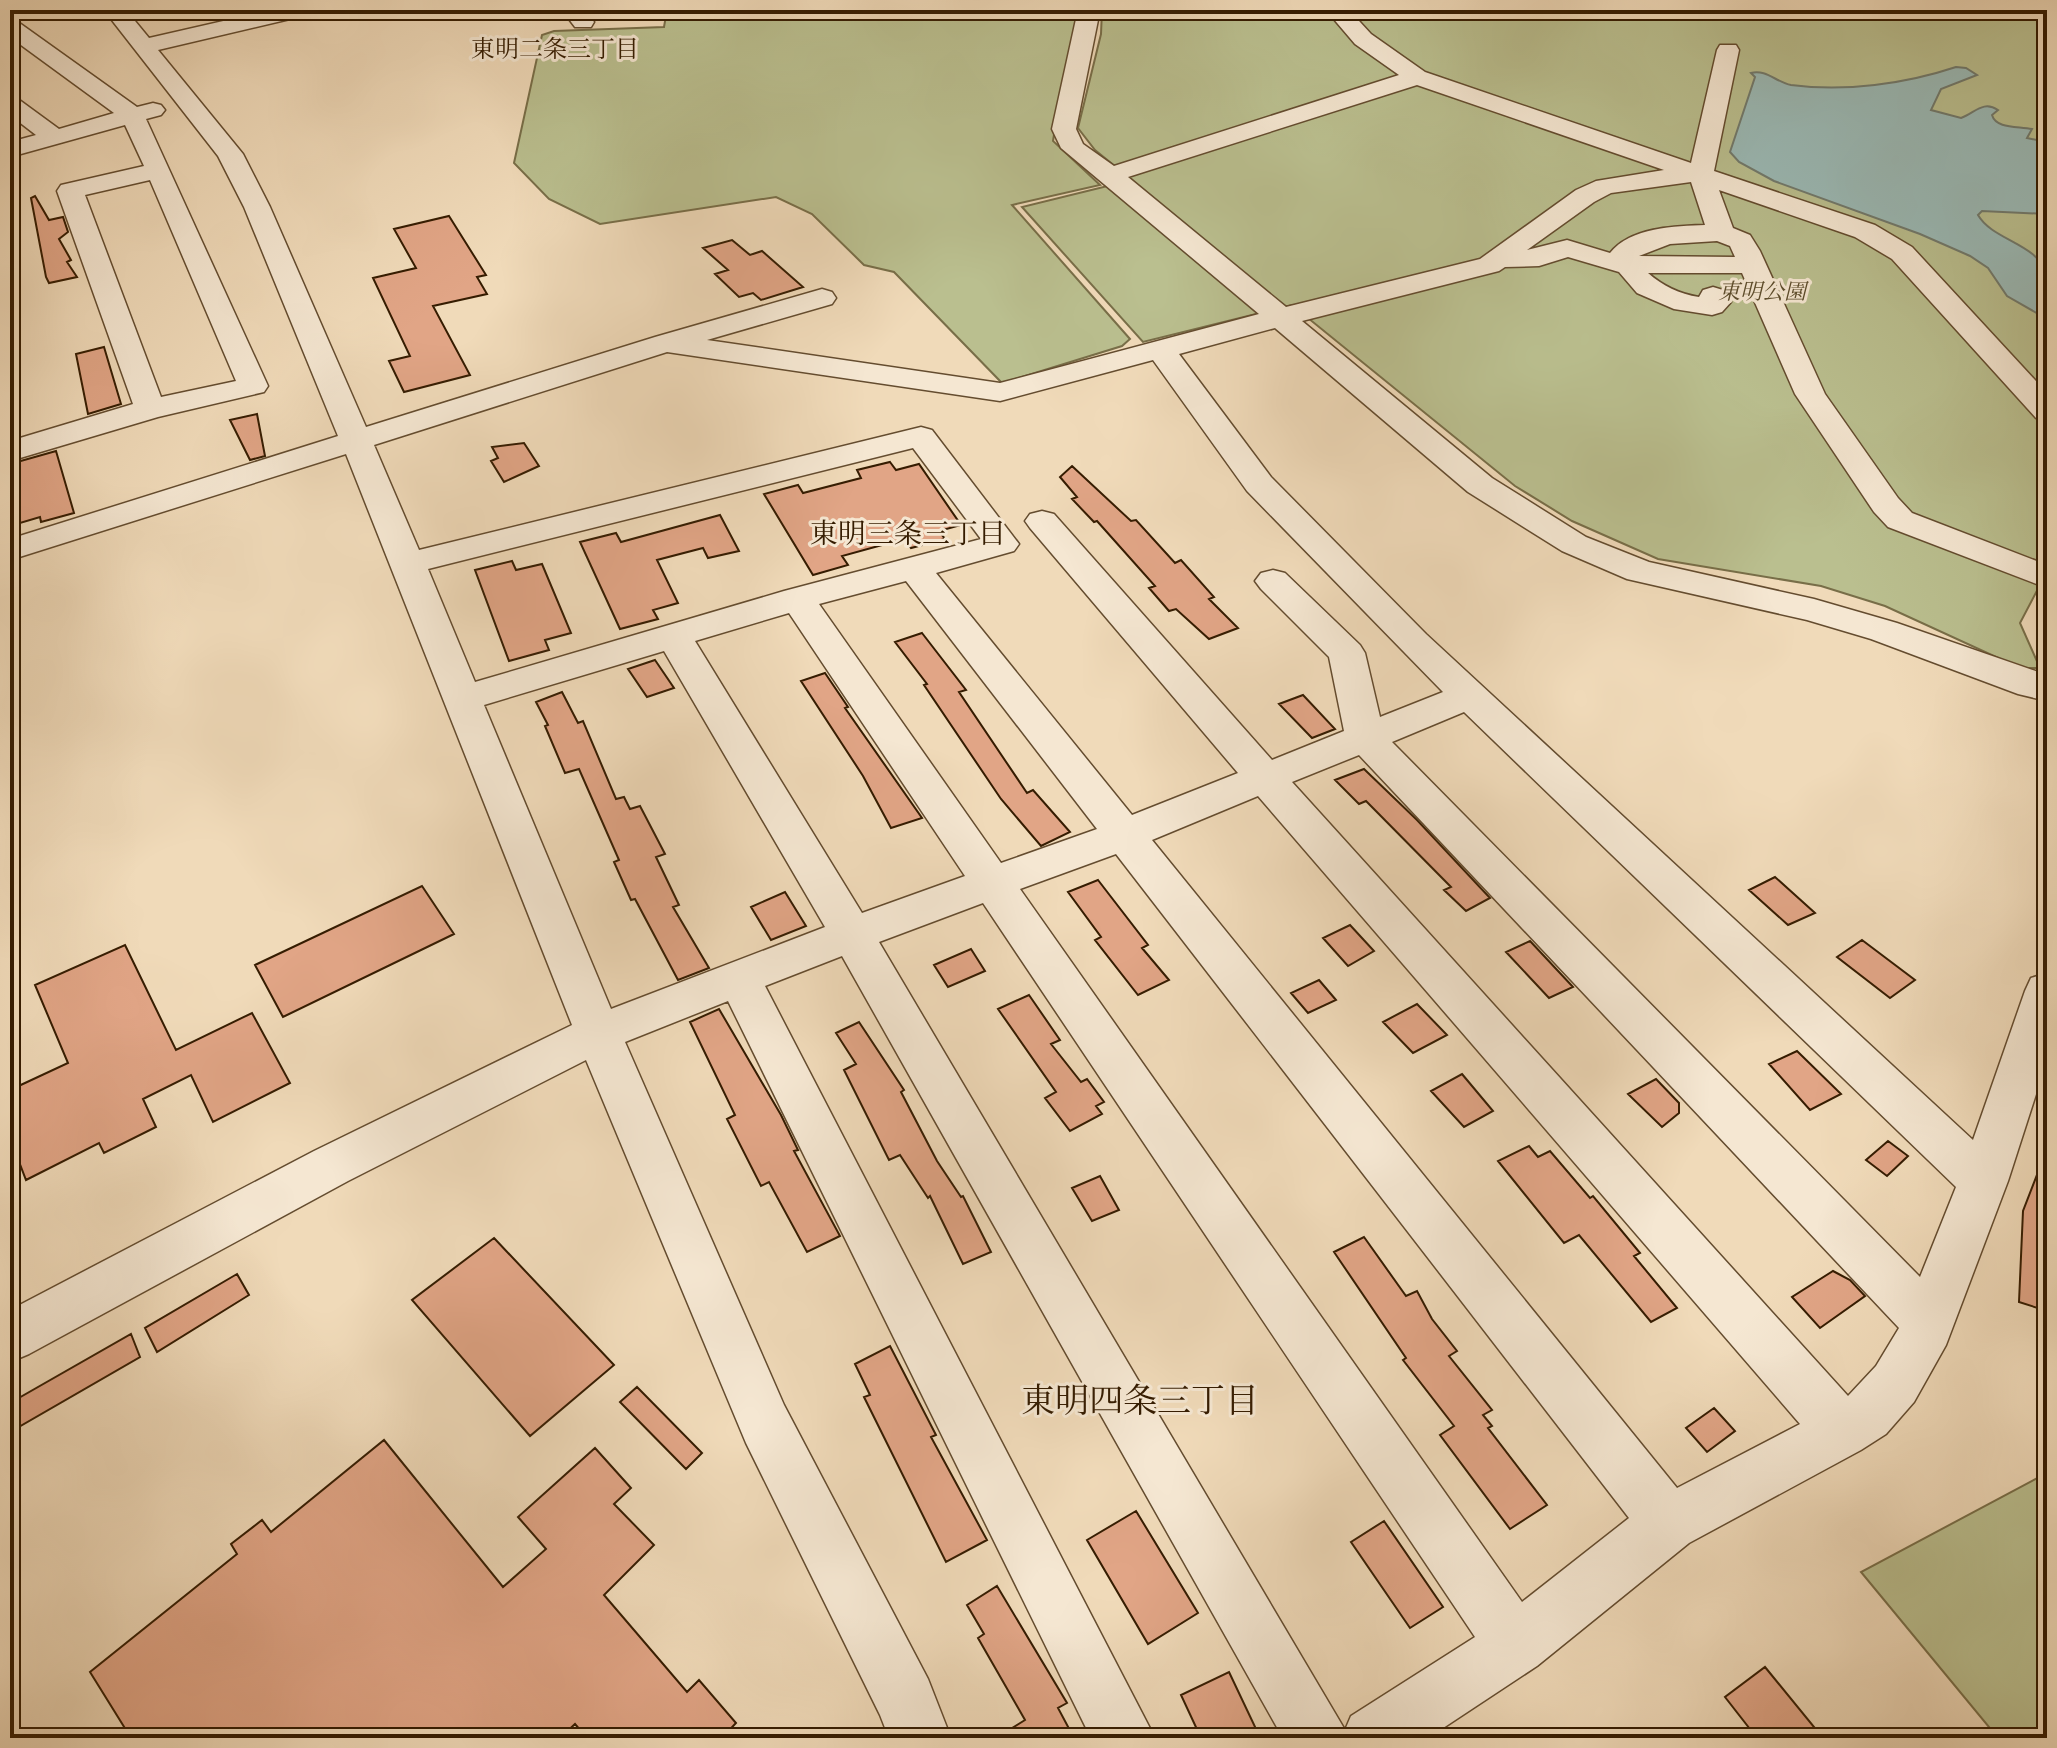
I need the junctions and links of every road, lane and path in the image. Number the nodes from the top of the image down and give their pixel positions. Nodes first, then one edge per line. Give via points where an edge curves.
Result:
1 (115, 10) edge
2 (299, 10) edge
3 (1089, 10) edge
4 (1337, 10) edge
5 (1784, 10) edge
6 (1825, 10) edge
7 (227, 18) edge
8 (10, 27) edge
9 (145, 46) junction
10 (1728, 50) dead end
11 (1417, 77) junction
12 (189, 100) junction
13 (10, 104) edge
14 (132, 115) junction
15 (54, 137) junction
16 (10, 150) edge
17 (159, 170) junction
18 (1701, 173) junction
19 (1110, 175) junction
20 (1575, 204) junction
21 (1721, 233) junction
22 (1648, 241) junction
23 (1500, 257) junction
24 (1627, 264) junction
25 (1753, 265) junction
26 (1713, 296) dead end
27 (822, 298) dead end
28 (1284, 319) junction
29 (665, 343) junction
30 (1161, 350) junction
31 (150, 409) junction
32 (2047, 411) edge
33 (355, 443) junction
34 (10, 451) edge
35 (1042, 521) dead end
36 (10, 550) edge
37 (408, 563) junction
38 (913, 567) junction
39 (2047, 577) edge
40 (1273, 581) dead end
41 (797, 599) junction
42 (673, 635) junction
43 (2047, 688) edge
44 (1468, 696) junction
45 (460, 699) junction
46 (1365, 738) junction
47 (1265, 778) junction
48 (1126, 834) junction
49 (992, 883) junction
50 (852, 934) junction
51 (739, 978) junction
52 (2047, 991) edge
53 (598, 1033) junction
54 (1983, 1181) junction
55 (1928, 1321) junction
56 (10, 1337) edge
57 (1842, 1431) junction
58 (1669, 1523) junction
59 (1516, 1645) junction
60 (920, 1738) edge
61 (1124, 1738) edge
62 (1317, 1738) edge
63 (1373, 1738) edge

1 - 9 street
2 - 7 street
3 - 19 street via 1064,129 1073,148
4 - 11 street via 1363,39
5 - 6 street
7 - 9 street
8 - 14 street
9 - 12 street
10 - 18 street
11 - 18 street
11 - 19 street
12 - 14 street
12 - 33 street via 230,154 257,207
13 - 15 street
14 - 15 street
14 - 17 street
15 - 16 street
17 - 31 street via 70,191
17 - 31 street via 253,386
18 - 20 street via 1605,186
18 - 21 street
18 - 32 street via 1865,231 1902,253
19 - 28 street
20 - 22 street
20 - 23 street
21 - 22 street
21 - 25 street via 1740,241
22 - 24 street via 1623,254
23 - 24 street via 1521,261 1567,248
23 - 28 street via 1489,265
24 - 25 street
24 - 26 street via 1651,291 1669,299 1712,306 1717,302
25 - 39 street via 1810,394 1900,520
27 - 29 street
28 - 30 street
28 - 43 street via 1480,485 1574,544 1639,571 1884,631
29 - 30 street via 1000,392
29 - 33 street
30 - 44 street via 1259,484
31 - 34 street
33 - 36 street
33 - 37 street
35 - 47 street
37 - 38 street via 921,437 1002,544
37 - 45 street
38 - 41 street
38 - 48 street
40 - 46 street via 1347,653
41 - 42 street
41 - 49 street
42 - 45 street
42 - 50 street
44 - 46 street
44 - 54 street
45 - 53 street
46 - 47 street
46 - 55 street
47 - 48 street
47 - 57 street
48 - 49 street
48 - 58 street
49 - 50 street
49 - 59 street
50 - 51 street
50 - 62 street
51 - 53 street
51 - 61 street
52 - 54 street
53 - 56 street via 331,1166
53 - 60 street via 765,1424
54 - 55 street
55 - 57 street via 1895,1384 1867,1415
57 - 58 street
58 - 59 street
59 - 63 street

